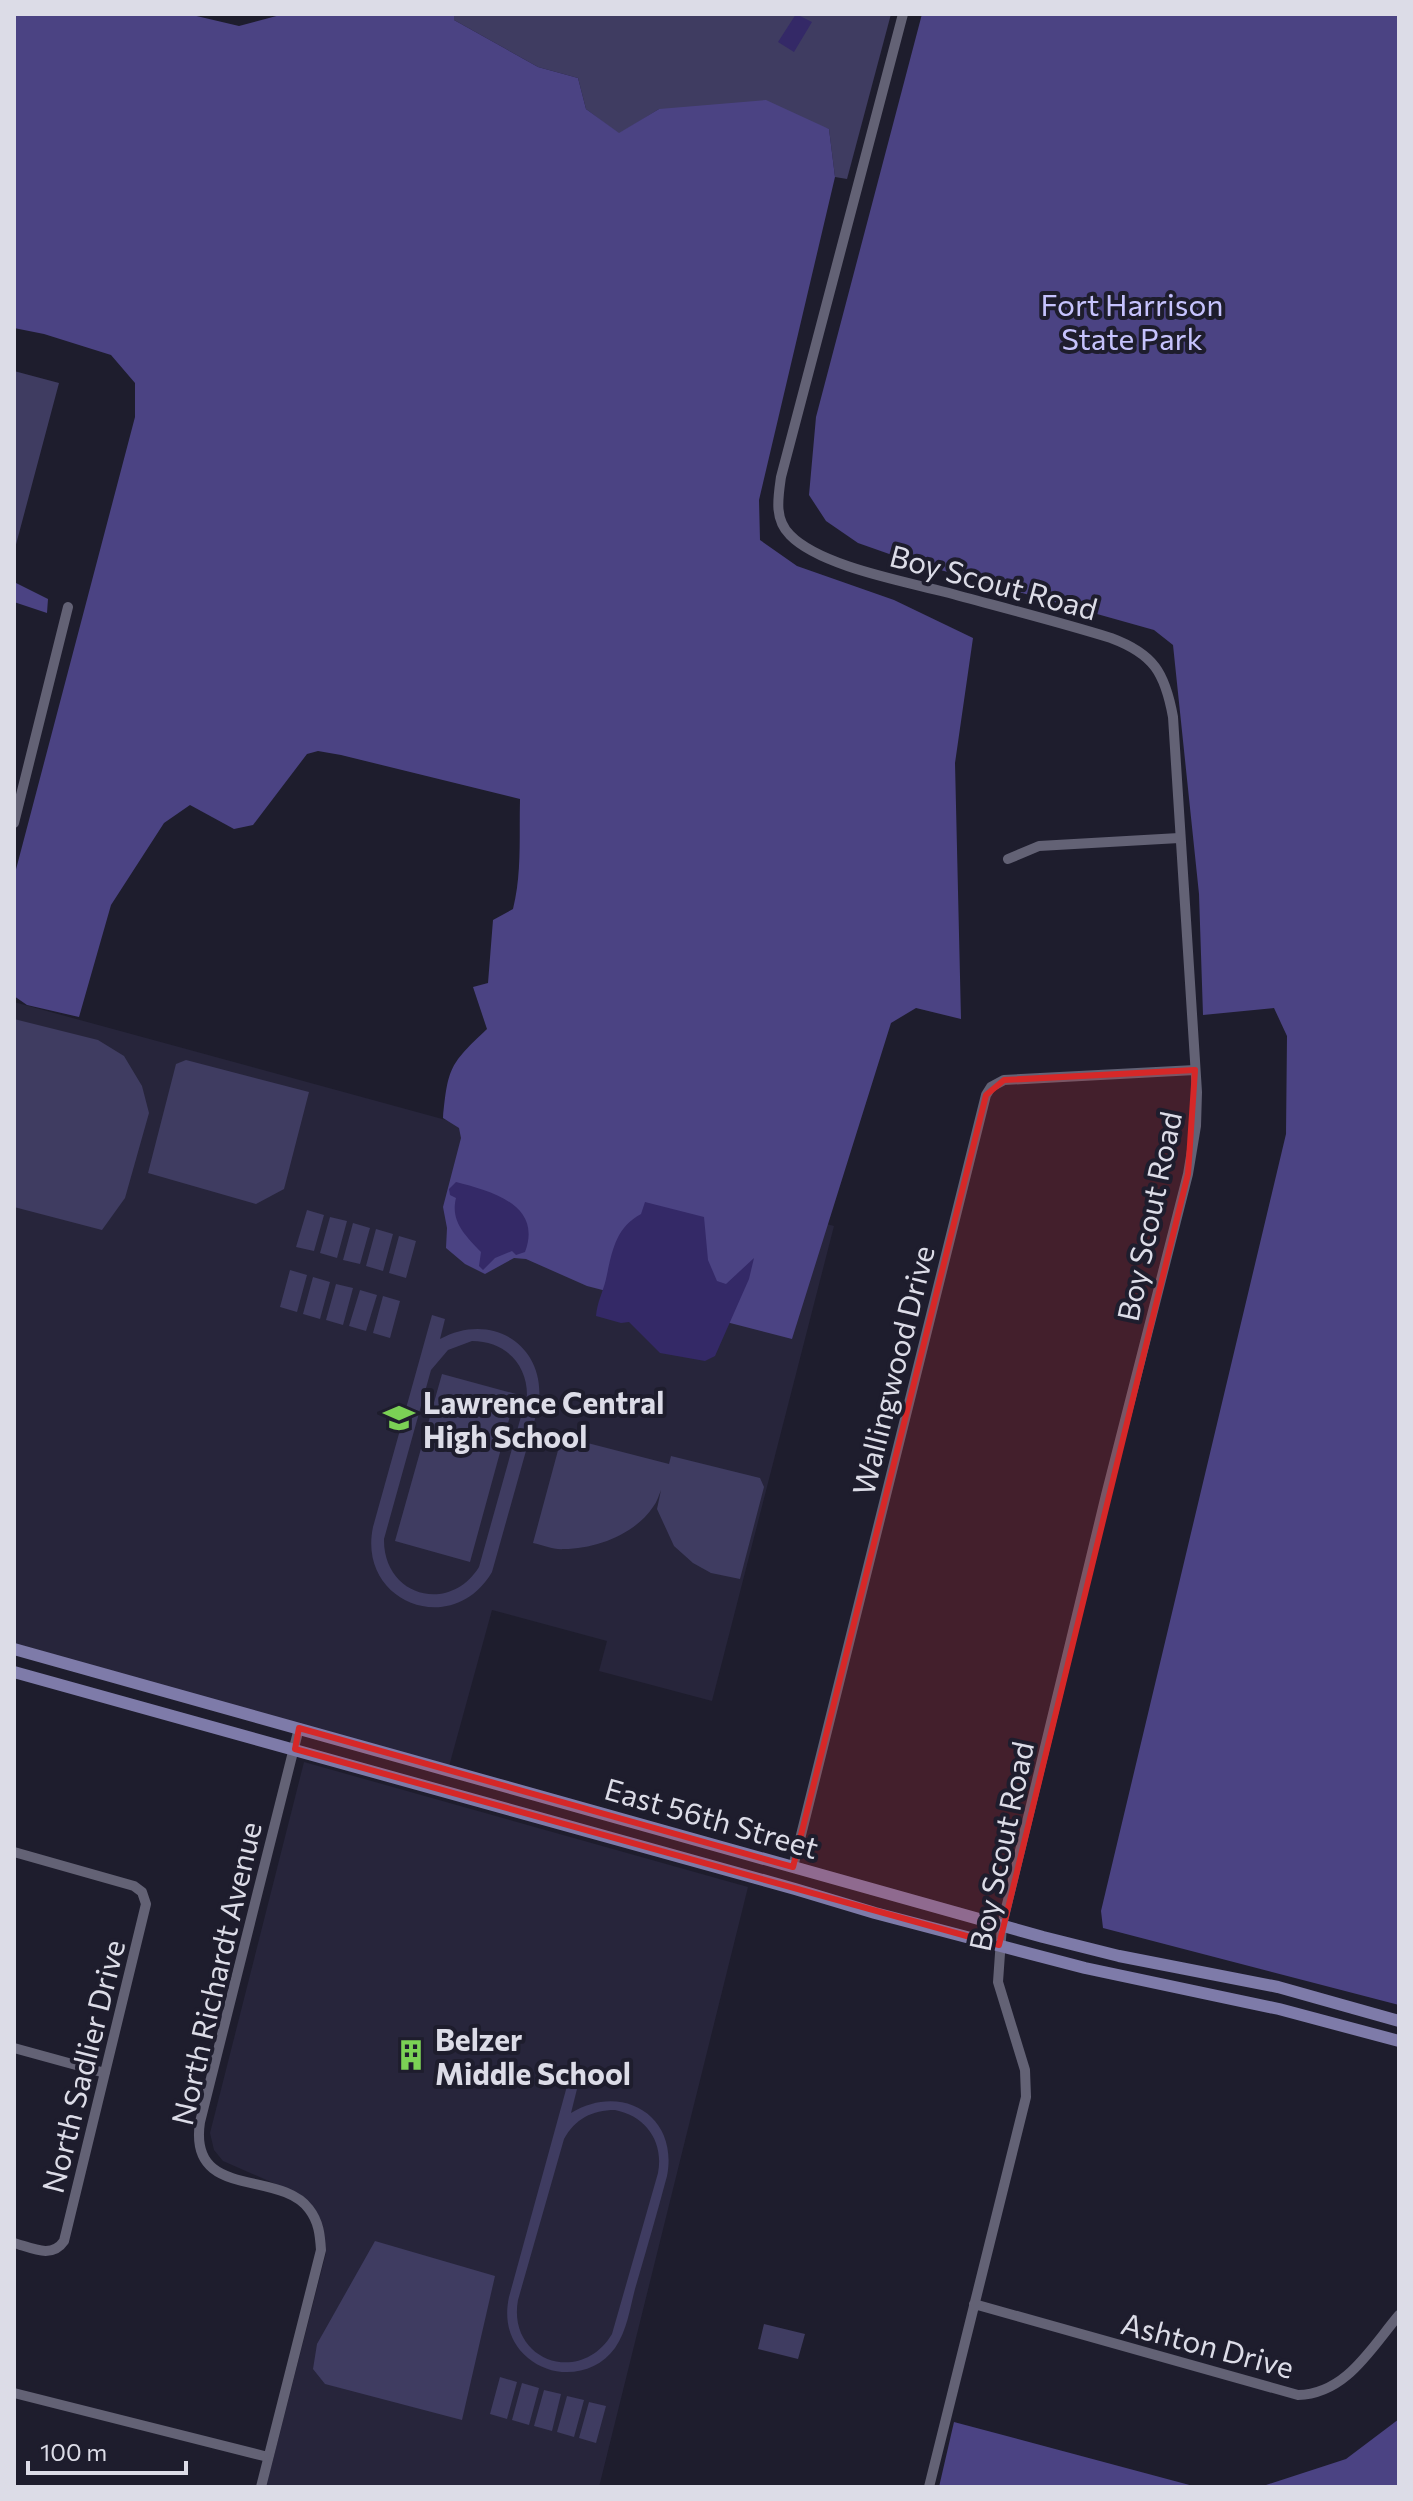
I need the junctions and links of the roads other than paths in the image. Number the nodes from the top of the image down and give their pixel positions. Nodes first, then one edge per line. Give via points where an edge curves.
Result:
1 (903, 14) edge
2 (68, 607) dead end
3 (14, 823) edge
4 (1179, 838) junction
5 (1008, 859) dead end
6 (1195, 1070) junction
7 (14, 1649) edge
8 (14, 1672) edge
9 (299, 1728) junction
10 (295, 1749) junction
11 (634, 1822) junction
12 (628, 1842) junction
13 (14, 1852) edge
14 (793, 1867) junction
15 (1002, 1925) junction
16 (999, 1945) junction
17 (1399, 2021) edge
18 (1399, 2041) edge
19 (14, 2048) edge
20 (105, 2073) junction
21 (14, 2243) edge
22 (974, 2304) junction
23 (1399, 2315) edge
24 (14, 2393) edge
25 (268, 2457) junction
26 (261, 2487) edge
27 (929, 2487) edge

1 - 4 street, Boy Scout Road via 781,477 779,518 801,544 836,561 1111,638 1145,656 1162,676 1173,717
2 - 3 street
4 - 5 street via 1039,846
4 - 6 street, Boy Scout Road
6 - 14 street, Wallingwood Drive via 1004,1080 986,1095
6 - 15 street, Boy Scout Road via 1197,1112 1188,1174
7 - 9 main road, East 56th Street
8 - 10 main road, East 56th Street
9 - 10 street, North Richardt Avenue
9 - 11 main road, East 56th Street
10 - 12 main road, East 56th Street
10 - 25 street, North Richardt Avenue via 198,2139 214,2169 292,2195 308,2207 319,2230 321,2250
11 - 12 street
11 - 14 main road, East 56th Street
12 - 16 main road, East 56th Street
13 - 20 street, North Sadlier Drive via 142,1892 146,1905
14 - 15 main road, East 56th Street
15 - 16 street, Boy Scout Road
15 - 17 main road, East 56th Street via 1119,1956 1278,1987
16 - 18 main road, East 56th Street
16 - 22 street, Boy Scout Road via 1000,1995 1027,2090
19 - 20 street
20 - 21 street, North Sadlier Drive via 65,2239 57,2249 45,2252
22 - 23 street, Ashton Drive via 1298,2395 1319,2393 1342,2381
22 - 27 street, Boy Scout Road
24 - 25 street
25 - 26 street, North Richardt Avenue

